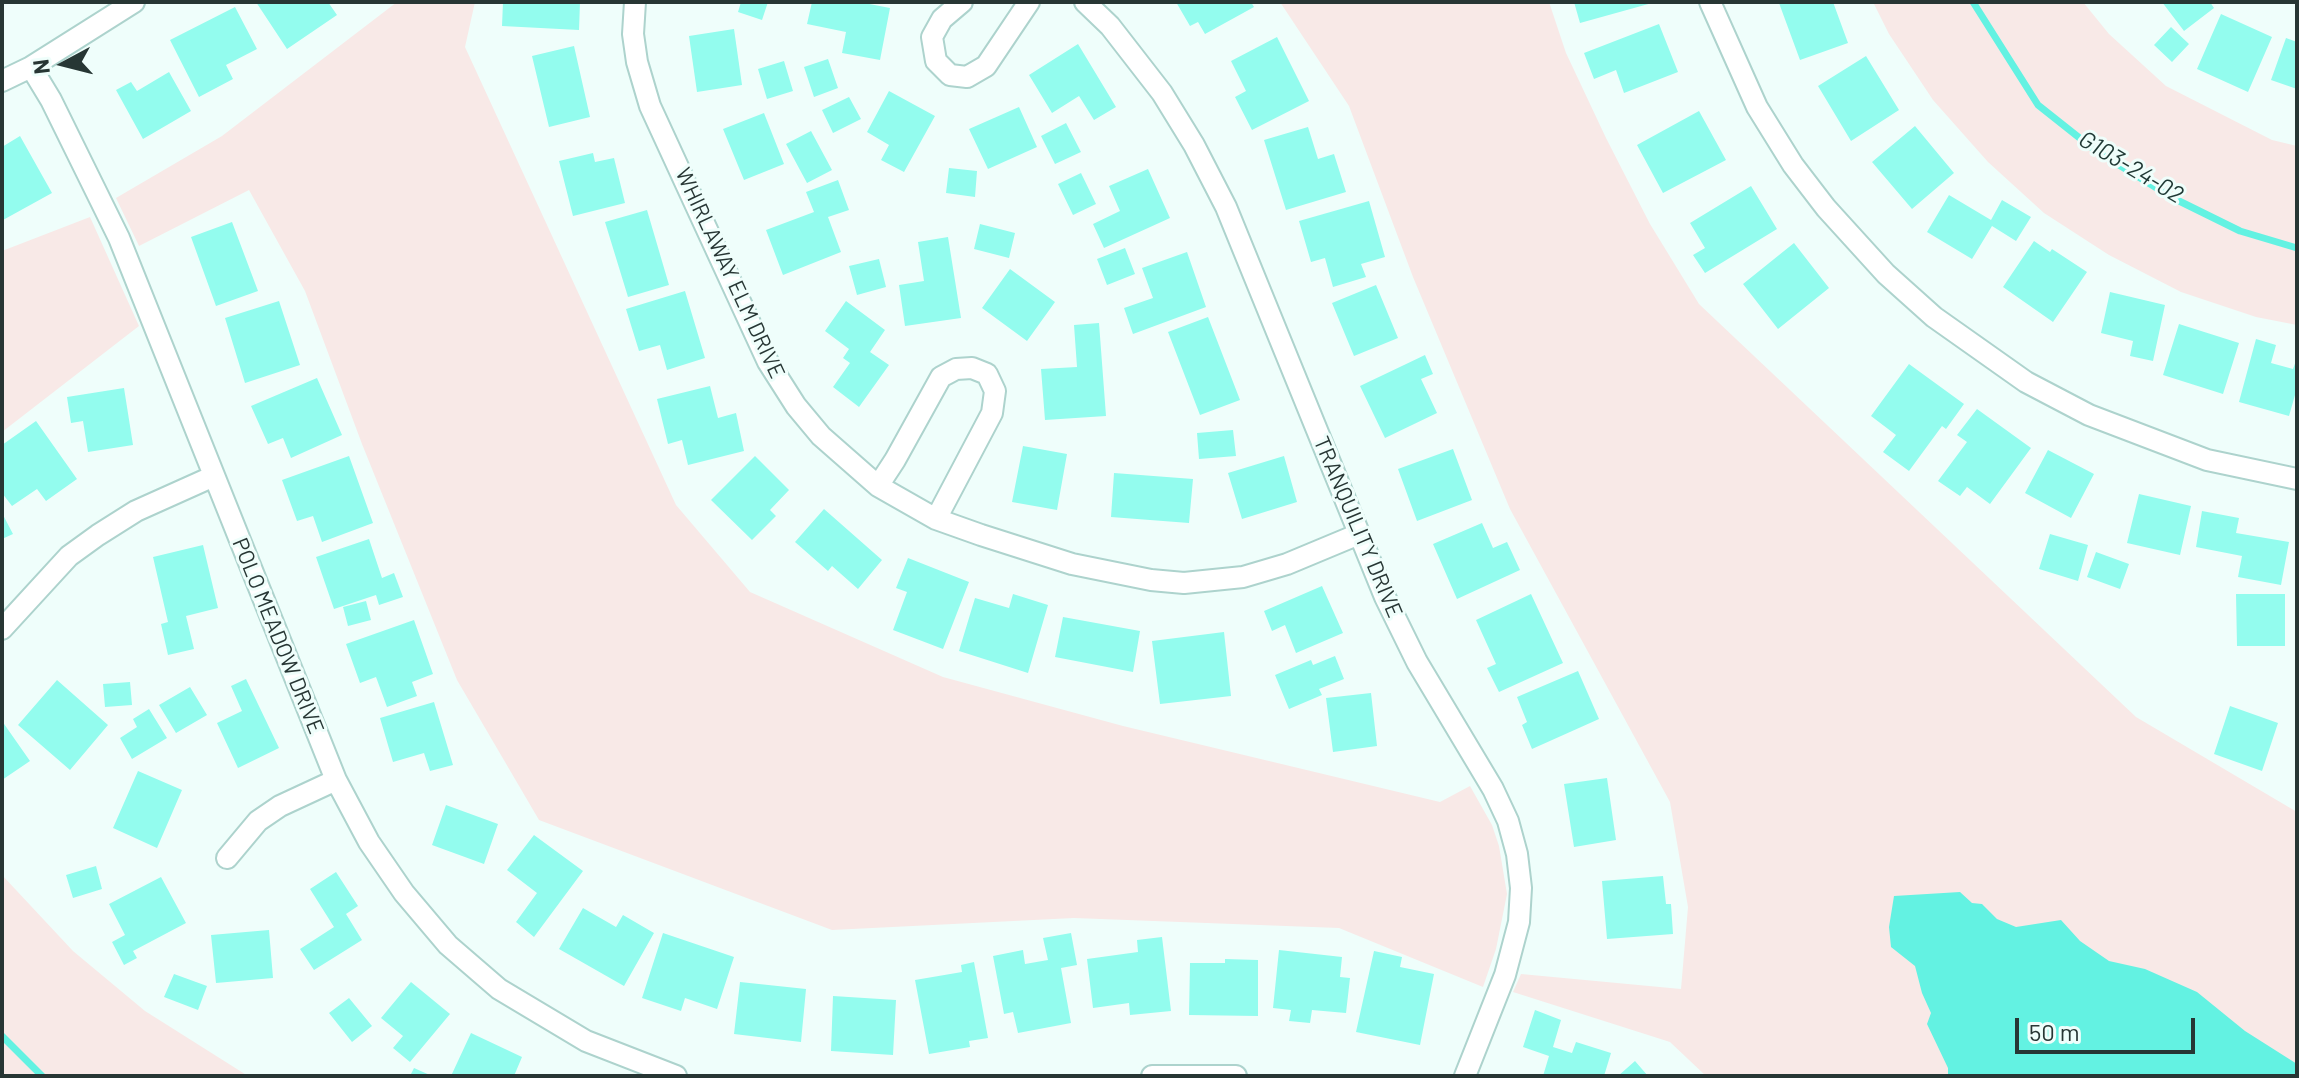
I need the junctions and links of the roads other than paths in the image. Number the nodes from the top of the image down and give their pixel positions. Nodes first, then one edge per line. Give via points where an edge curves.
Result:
1 (134, 2) edge
2 (635, 2) edge
3 (962, 2) edge
4 (1029, 2) edge
5 (1085, 2) edge
6 (1710, 2) edge
7 (31, 67) junction
8 (2, 81) edge
9 (214, 476) junction
10 (2297, 479) edge
11 (878, 486) junction
12 (936, 519) junction
13 (1359, 534) junction
14 (2, 629) edge
15 (336, 780) junction
16 (227, 858) dead end
17 (676, 1076) edge
18 (1152, 1076) edge
19 (1236, 1076) edge
20 (1465, 1076) edge

1 - 7 street
2 - 11 street, WHIRLAWAY ELM DRIVE via 635,48 650,106 768,362 821,436
3 - 4 street via 942,19 932,37 936,61 950,75 967,77 986,66
5 - 13 street, TRANQUILITY DRIVE via 1162,93 1226,207
6 - 10 street via 1757,107 1793,165 1886,274 1934,317 2026,382 2089,415 2207,460
7 - 8 street
7 - 9 street, POLO MEADOW DRIVE via 119,238
9 - 14 street via 136,511 98,535 69,556
9 - 15 street, POLO MEADOW DRIVE
11 - 12 street, WHIRLAWAY ELM DRIVE
11 - 12 street via 941,377 956,369 987,374 995,391 992,413
12 - 13 street, WHIRLAWAY ELM DRIVE via 1072,564 1184,583 1243,577
13 - 20 street, TRANQUILITY DRIVE via 1417,662 1493,789 1517,854 1521,888 1513,949
15 - 16 street via 258,821
15 - 17 street, POLO MEADOW DRIVE via 404,893 472,968 576,1036
18 - 19 street

